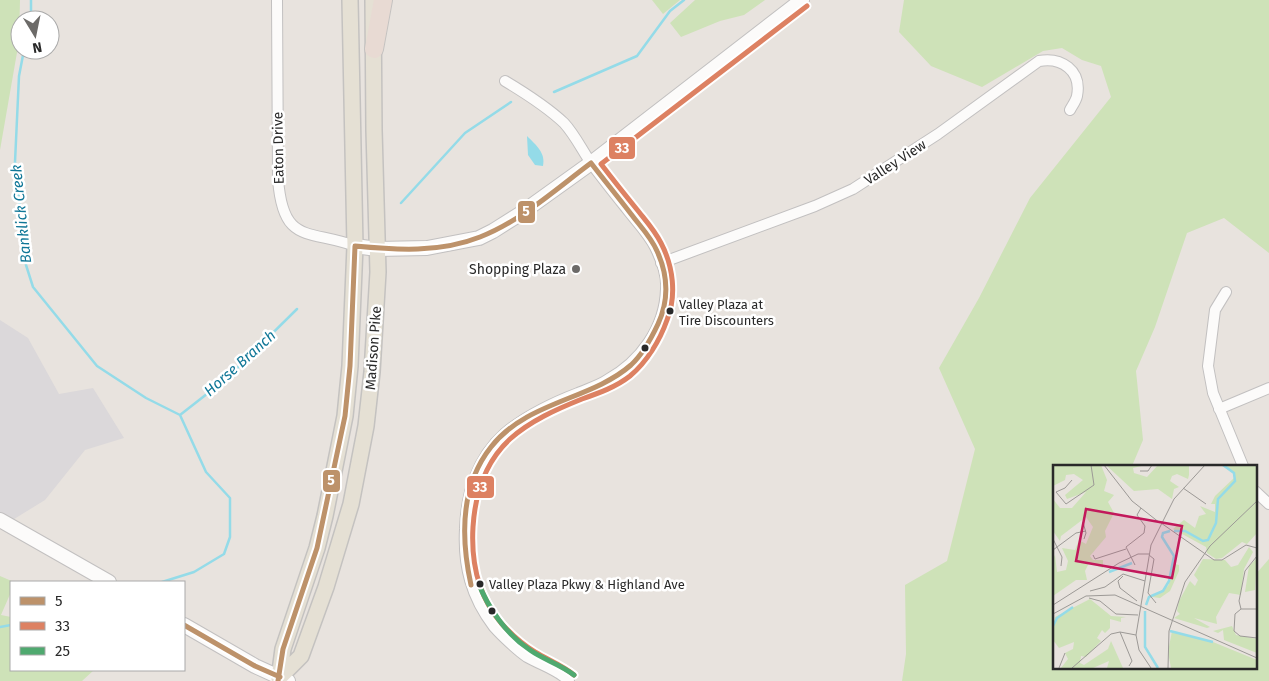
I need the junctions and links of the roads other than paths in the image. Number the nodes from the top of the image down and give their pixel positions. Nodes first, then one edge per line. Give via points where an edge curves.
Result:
1 (277, 0) edge
2 (350, 0) edge
3 (373, 0) edge
4 (383, 0) edge
5 (802, 0) edge
6 (374, 49) junction
7 (505, 80) dead end
8 (1070, 110) dead end
9 (591, 162) junction
10 (355, 246) junction
11 (377, 249) junction
12 (662, 263) junction
13 (1226, 292) dead end
14 (1269, 388) edge
15 (1219, 409) junction
16 (1243, 465) edge
17 (1256, 492) edge
18 (1269, 504) edge
19 (3, 522) edge
20 (107, 581) edge
21 (185, 626) edge
22 (282, 680) edge
23 (569, 681) edge

1 - 10 street, Eaton Drive via 278,179 282,208 299,231
2 - 10 main road, Madison Pike
3 - 6 main road, Madison Pike
4 - 6 highway
5 - 9 main road
6 - 11 main road, Madison Pike
7 - 9 street via 564,124
8 - 12 street, Valley View via 1077,98 1078,86 1073,72 1063,63 1038,62 938,134 853,189
9 - 11 main road via 520,214 479,238 427,248
9 - 12 street via 654,245
10 - 11 main road
10 - 22 main road, Madison Pike via 345,416 317,548 283,649
11 - 22 main road, Madison Pike via 372,372 366,426 351,504 301,656
12 - 23 street via 667,288 663,312 643,351 626,369 605,382 537,412 504,434 490,448 478,469 466,511 466,567 474,595 495,628 525,655
13 - 15 street via 1215,310 1208,357 1210,380
14 - 15 street
15 - 16 street
17 - 18 street
19 - 20 main road
21 - 22 main road

